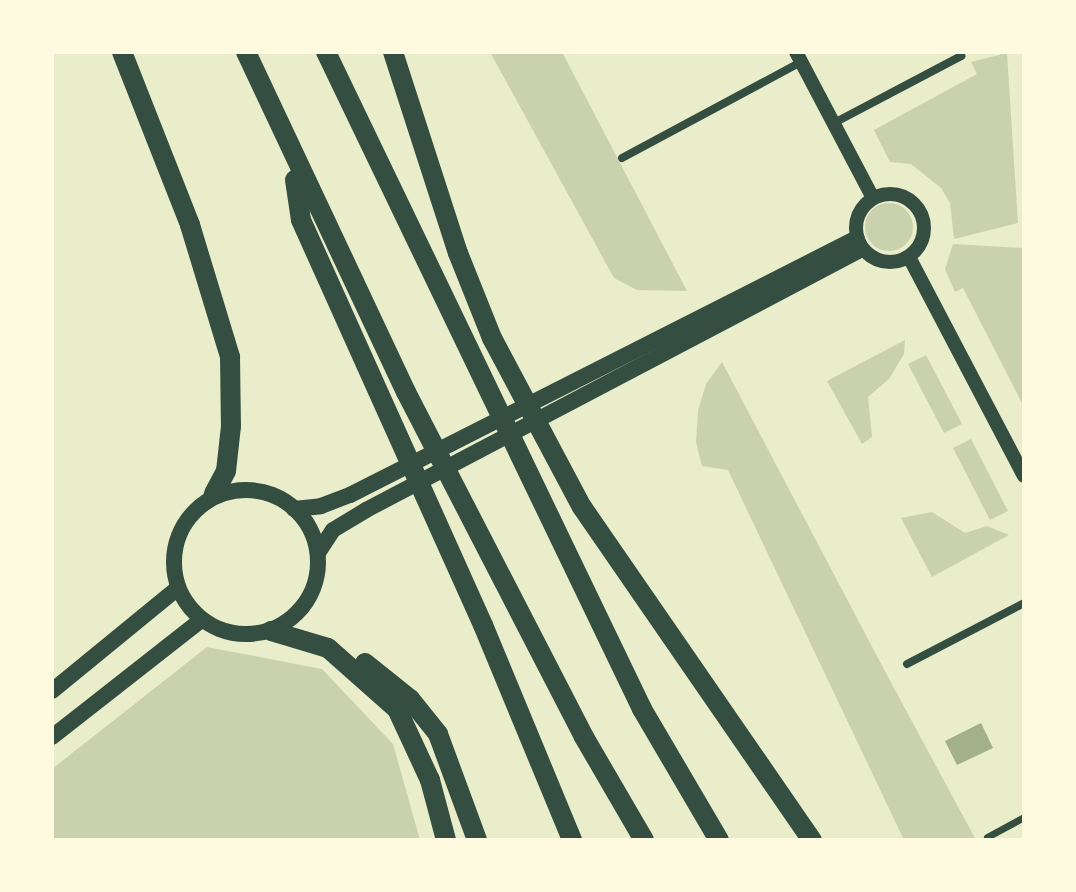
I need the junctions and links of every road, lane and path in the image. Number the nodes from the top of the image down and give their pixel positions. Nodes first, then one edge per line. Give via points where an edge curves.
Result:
1 (122, 52) edge
2 (246, 52) edge
3 (326, 52) edge
4 (393, 52) edge
5 (960, 54) edge
6 (799, 57) edge
7 (834, 123) junction
8 (291, 156) junction
9 (622, 158) dead end
10 (873, 198) junction
11 (860, 243) junction
12 (909, 257) junction
13 (1024, 476) edge
14 (214, 494) junction
15 (294, 509) junction
16 (318, 553) junction
17 (178, 588) junction
18 (1024, 603) edge
19 (201, 620) junction
20 (271, 631) junction
21 (328, 648) junction
22 (907, 664) dead end
23 (52, 691) edge
24 (52, 737) edge
25 (1024, 817) edge
26 (987, 837) dead end
27 (446, 840) edge
28 (477, 840) edge
29 (572, 840) edge
30 (644, 840) edge
31 (719, 840) edge
32 (812, 840) edge

1 - 14 highway via 190,225 230,357 226,471
2 - 8 highway
3 - 31 highway via 642,709
4 - 32 highway via 458,253 492,338 582,507
5 - 7 street
6 - 7 street
6 - 9 street
7 - 10 street
8 - 29 highway via 301,220 483,625
8 - 30 highway via 499,572
10 - 11 street via 857,215
10 - 12 street via 897,194 922,215 923,236
11 - 12 street via 885,262
11 - 15 main road via 594,369 350,495
11 - 16 main road via 604,387 366,510 333,530
12 - 13 street
14 - 15 main road via 254,489
14 - 17 main road via 191,514 174,549
15 - 16 main road via 310,526
16 - 20 main road via 315,587 303,608
17 - 19 main road
17 - 23 main road
18 - 22 street
19 - 20 main road via 230,633
19 - 24 main road
20 - 21 highway
21 - 27 highway via 397,709 430,780
21 - 28 highway via 363,661 410,699 438,734
25 - 26 street

